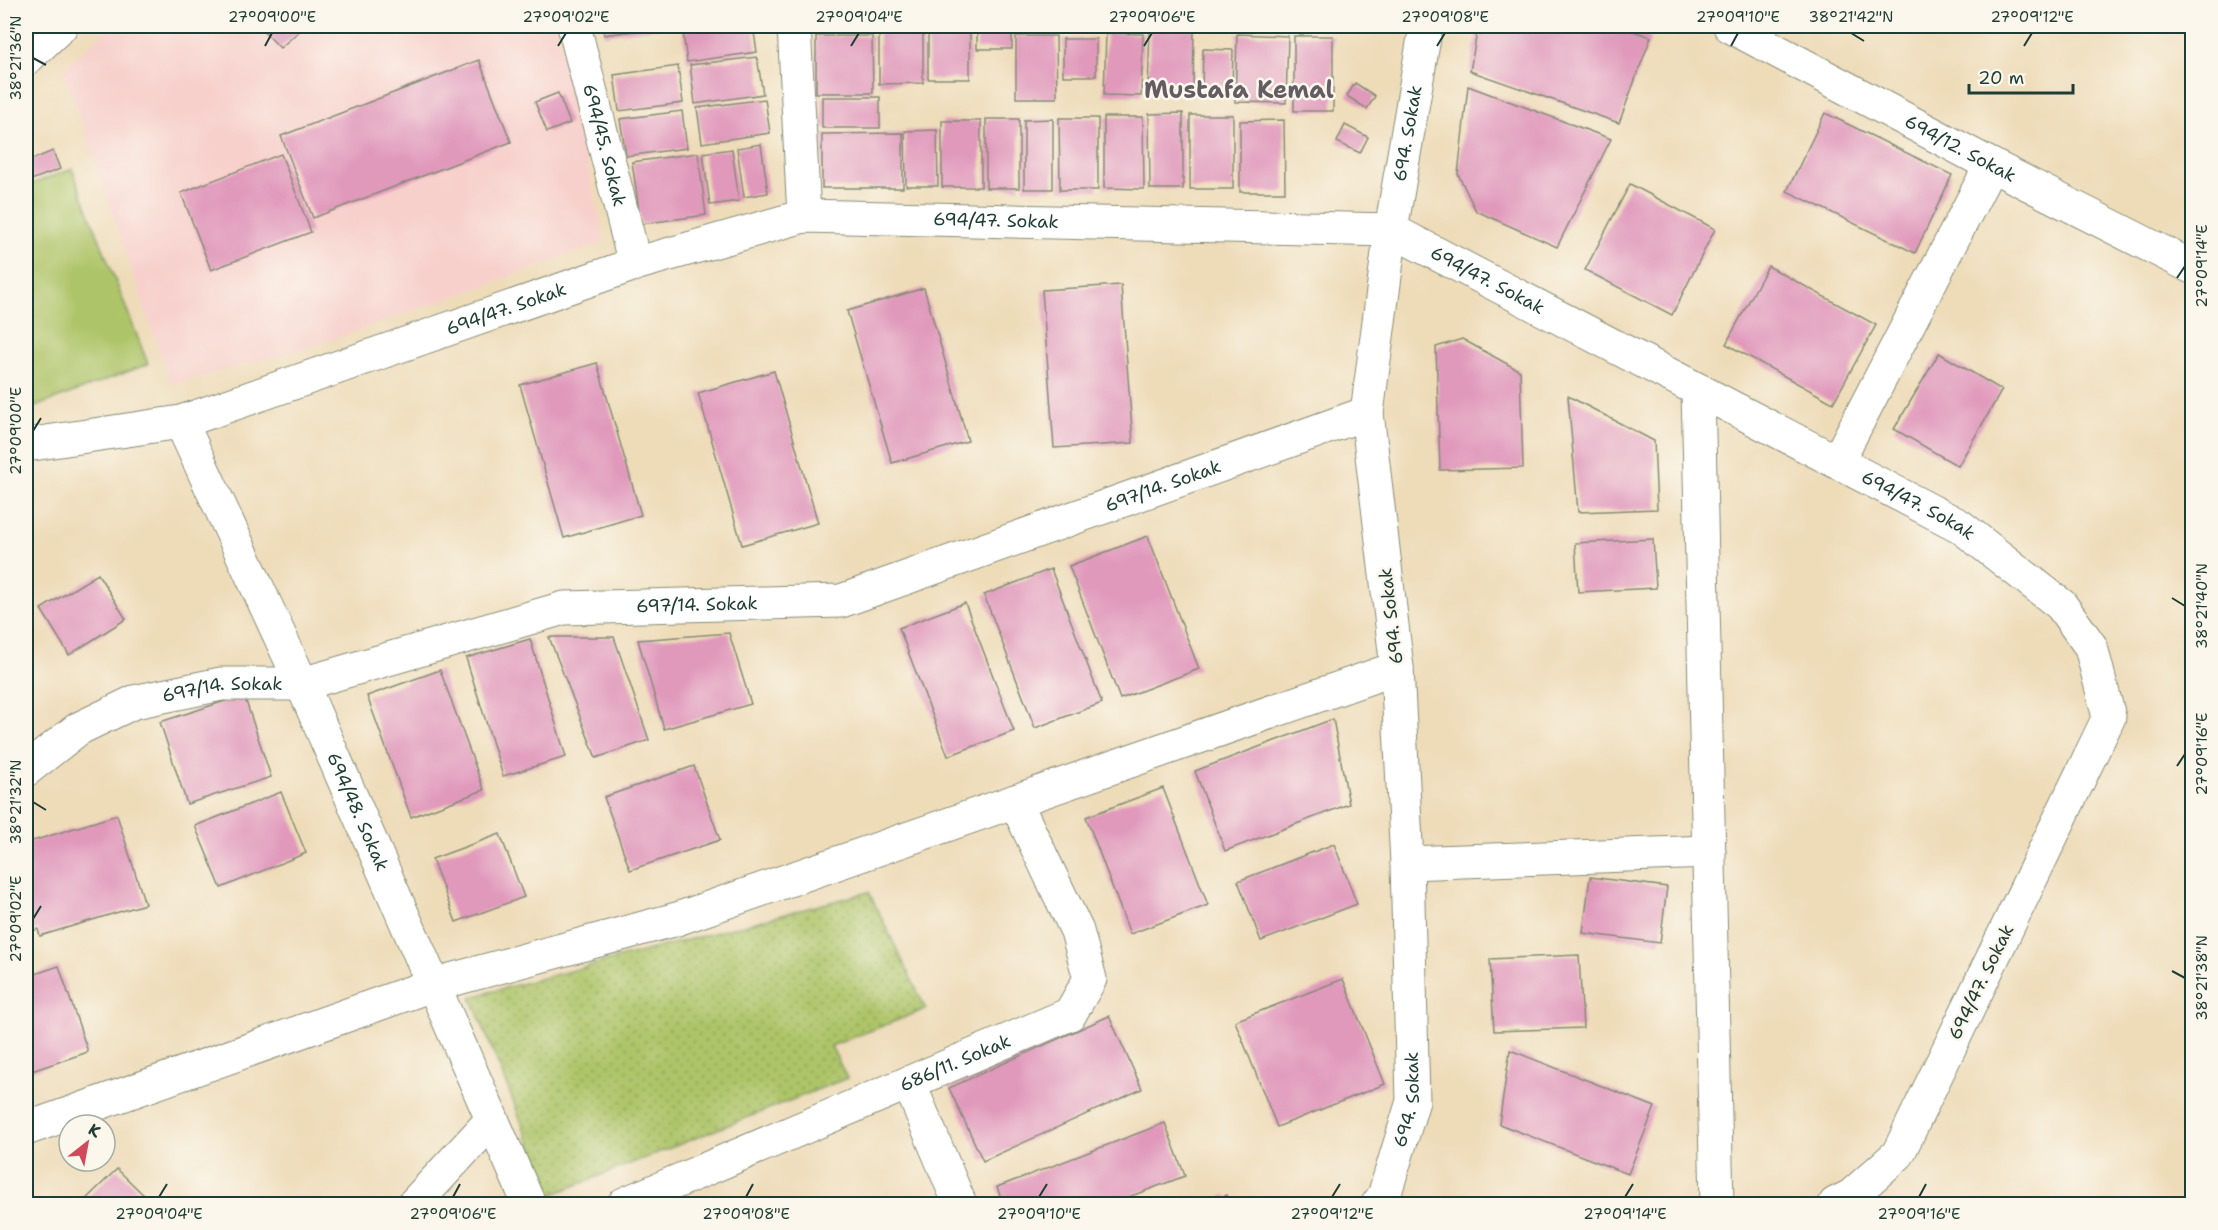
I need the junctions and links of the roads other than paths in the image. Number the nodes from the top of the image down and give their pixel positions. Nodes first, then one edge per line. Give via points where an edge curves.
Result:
1 (61, 26) edge
2 (574, 26) edge
3 (794, 26) edge
4 (1426, 26) edge
5 (1730, 26) edge
6 (26, 60) edge
7 (1991, 165) junction
8 (804, 216) junction
9 (1391, 230) junction
10 (635, 264) junction
11 (2193, 267) edge
12 (1698, 390) junction
13 (1367, 413) junction
14 (181, 422) junction
15 (26, 445) edge
16 (1837, 462) junction
17 (1397, 668) junction
18 (302, 684) junction
19 (26, 770) edge
20 (1015, 801) junction
21 (1709, 852) junction
22 (1407, 863) junction
23 (432, 985) junction
24 (909, 1083) junction
25 (491, 1121) junction
26 (26, 1129) edge
27 (1390, 1202) edge
28 (414, 1204) edge
29 (529, 1204) edge
30 (624, 1204) edge
31 (960, 1204) edge
32 (1717, 1204) edge
33 (1835, 1204) edge

1 - 6 street
2 - 10 street, 694/45. Sokak
3 - 8 street
4 - 9 street, 694. Sokak
5 - 7 street, 694/12. Sokak
7 - 11 street, 694/12. Sokak
7 - 16 street
8 - 9 street, 694/47. Sokak
8 - 10 street, 694/47. Sokak
9 - 12 street, 694/47. Sokak
9 - 13 street, 694. Sokak
10 - 14 street, 694/47. Sokak
12 - 16 street, 694/47. Sokak
12 - 21 street
13 - 17 street, 694. Sokak
13 - 18 street, 697/14. Sokak via 841,602 564,608
14 - 15 street, 694/47. Sokak
14 - 18 street, 694/48. Sokak
16 - 33 street, 694/47. Sokak via 1960,526 2061,605 2091,646 2109,717 1898,1154 1851,1196
17 - 20 street
17 - 22 street, 694. Sokak
18 - 19 street, 697/14. Sokak via 221,684 134,702 78,729
18 - 23 street, 694/48. Sokak
20 - 23 street via 677,919
20 - 24 street, 686/11. Sokak via 1077,931 1090,979 1070,1014
21 - 22 street
21 - 32 street
22 - 27 street, 694. Sokak via 1413,1101
23 - 25 street, 694/48. Sokak
23 - 26 street
24 - 30 street, 686/11. Sokak
24 - 31 street
25 - 28 street
25 - 29 street, 694/48. Sokak

